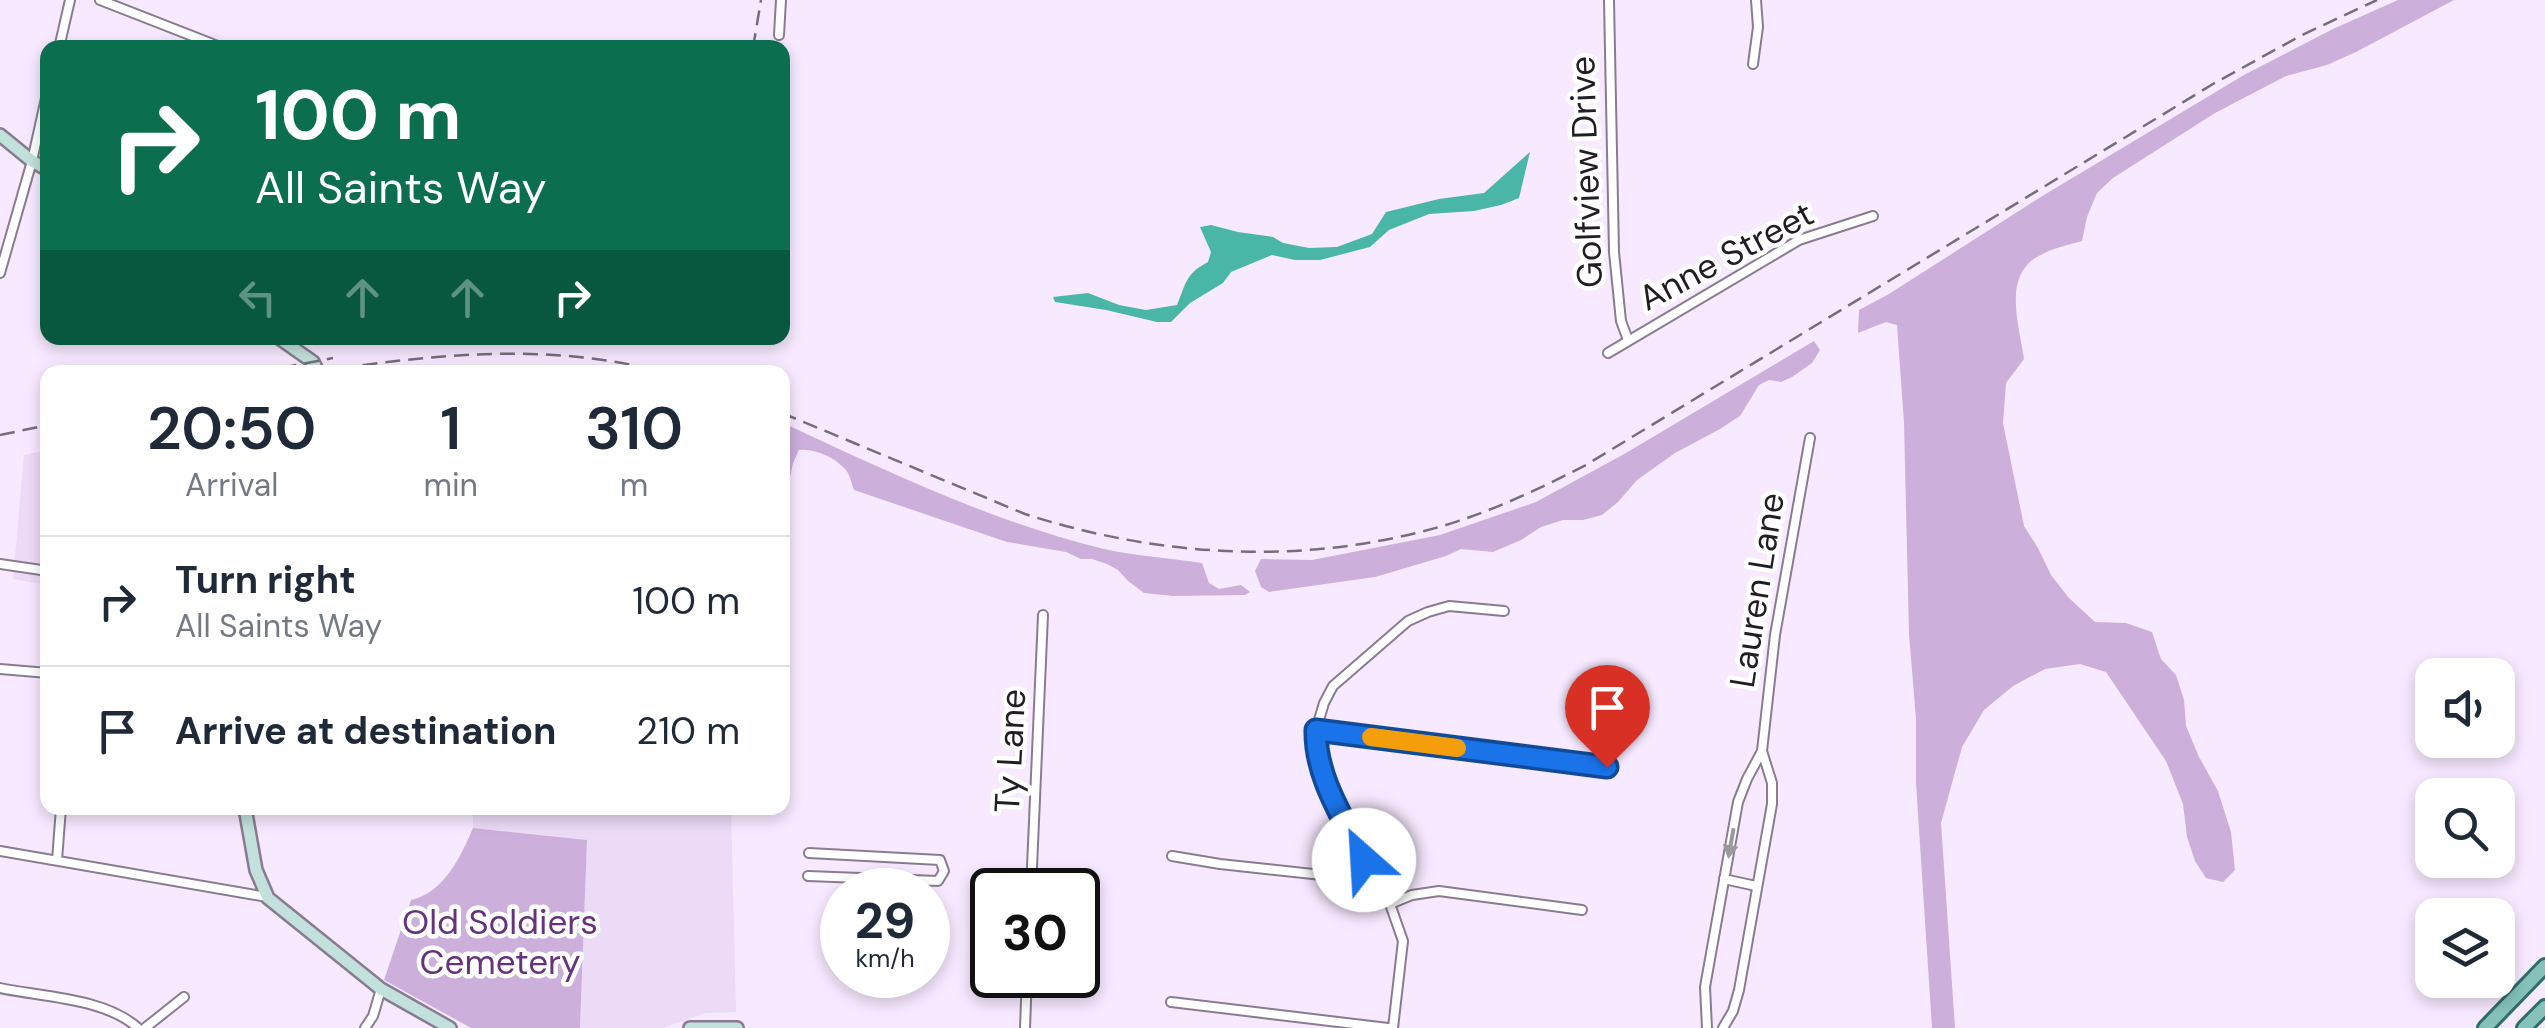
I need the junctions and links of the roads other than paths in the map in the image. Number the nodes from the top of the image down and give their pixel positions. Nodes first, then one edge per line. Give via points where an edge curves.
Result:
1 (70, 0) edge
2 (100, 0) edge
3 (781, 0) edge
4 (1609, 0) edge
5 (1756, 0) edge
6 (780, 35) dead end
7 (60, 40) edge
8 (204, 40) edge
9 (1753, 64) dead end
10 (40, 125) edge
11 (0, 135) edge
12 (32, 161) junction
13 (40, 166) edge
14 (1874, 216) dead end
15 (0, 272) edge
16 (1628, 340) junction
17 (289, 345) edge
18 (1608, 353) dead end
19 (314, 365) edge
20 (1810, 438) dead end
21 (0, 564) edge
22 (40, 571) edge
23 (1504, 611) dead end
24 (1043, 615) dead end
25 (0, 668) edge
26 (40, 672) edge
27 (1316, 730) junction
28 (1762, 752) junction
29 (1607, 767) dead end
30 (60, 815) edge
31 (246, 815) edge
32 (0, 851) edge
33 (809, 854) dead end
34 (1172, 856) dead end
35 (57, 860) junction
36 (1364, 860) junction
37 (1032, 868) edge
38 (808, 876) dead end
39 (1724, 879) junction
40 (1756, 886) junction
41 (267, 897) junction
42 (1390, 904) junction
43 (1582, 910) dead end
44 (2545, 966) edge
45 (0, 988) edge
46 (381, 989) junction
47 (184, 997) dead end
48 (1026, 998) edge
49 (1172, 1002) dead end
50 (2545, 1006) edge
51 (142, 1028) edge
52 (365, 1028) edge
53 (450, 1028) edge
54 (690, 1028) edge
55 (738, 1028) edge
56 (1025, 1028) edge
57 (1390, 1028) edge
58 (1707, 1028) edge
59 (1724, 1028) edge
60 (2485, 1028) edge
61 (2524, 1028) edge

1 - 7 street
2 - 8 street
3 - 6 street
4 - 16 street, Golfview Drive via 1614,252
5 - 9 street
10 - 12 street
11 - 12 street
12 - 13 street
12 - 15 street
14 - 16 street, Anne Street via 1799,240
16 - 18 street, Anne Street
17 - 19 street
20 - 28 street, Lauren Lane
21 - 22 street
23 - 27 street via 1450,606 1408,621 1332,686
24 - 37 street, Ty Lane
25 - 26 street
27 - 29 street
27 - 36 street via 1323,776
28 -> 39 street, Lauren Lane via 1738,802
28 - 40 street, Lauren Lane via 1772,804
30 - 35 street
31 - 41 street
32 - 35 street
33 - 38 street via 940,860 944,871 938,882
34 - 36 street via 1322,874
35 - 41 street
36 - 42 street
39 - 40 street
39 - 58 street, Lauren Lane via 1705,987
40 - 59 street, Lauren Lane via 1739,990
41 - 46 street
42 - 43 street via 1439,891
42 - 57 street via 1403,940
44 - 60 main road
45 - 51 street via 108,1010
46 - 52 street
46 - 53 street
47 - 51 street
48 - 56 street
49 - 57 street
50 - 61 main road
54 - 55 street

